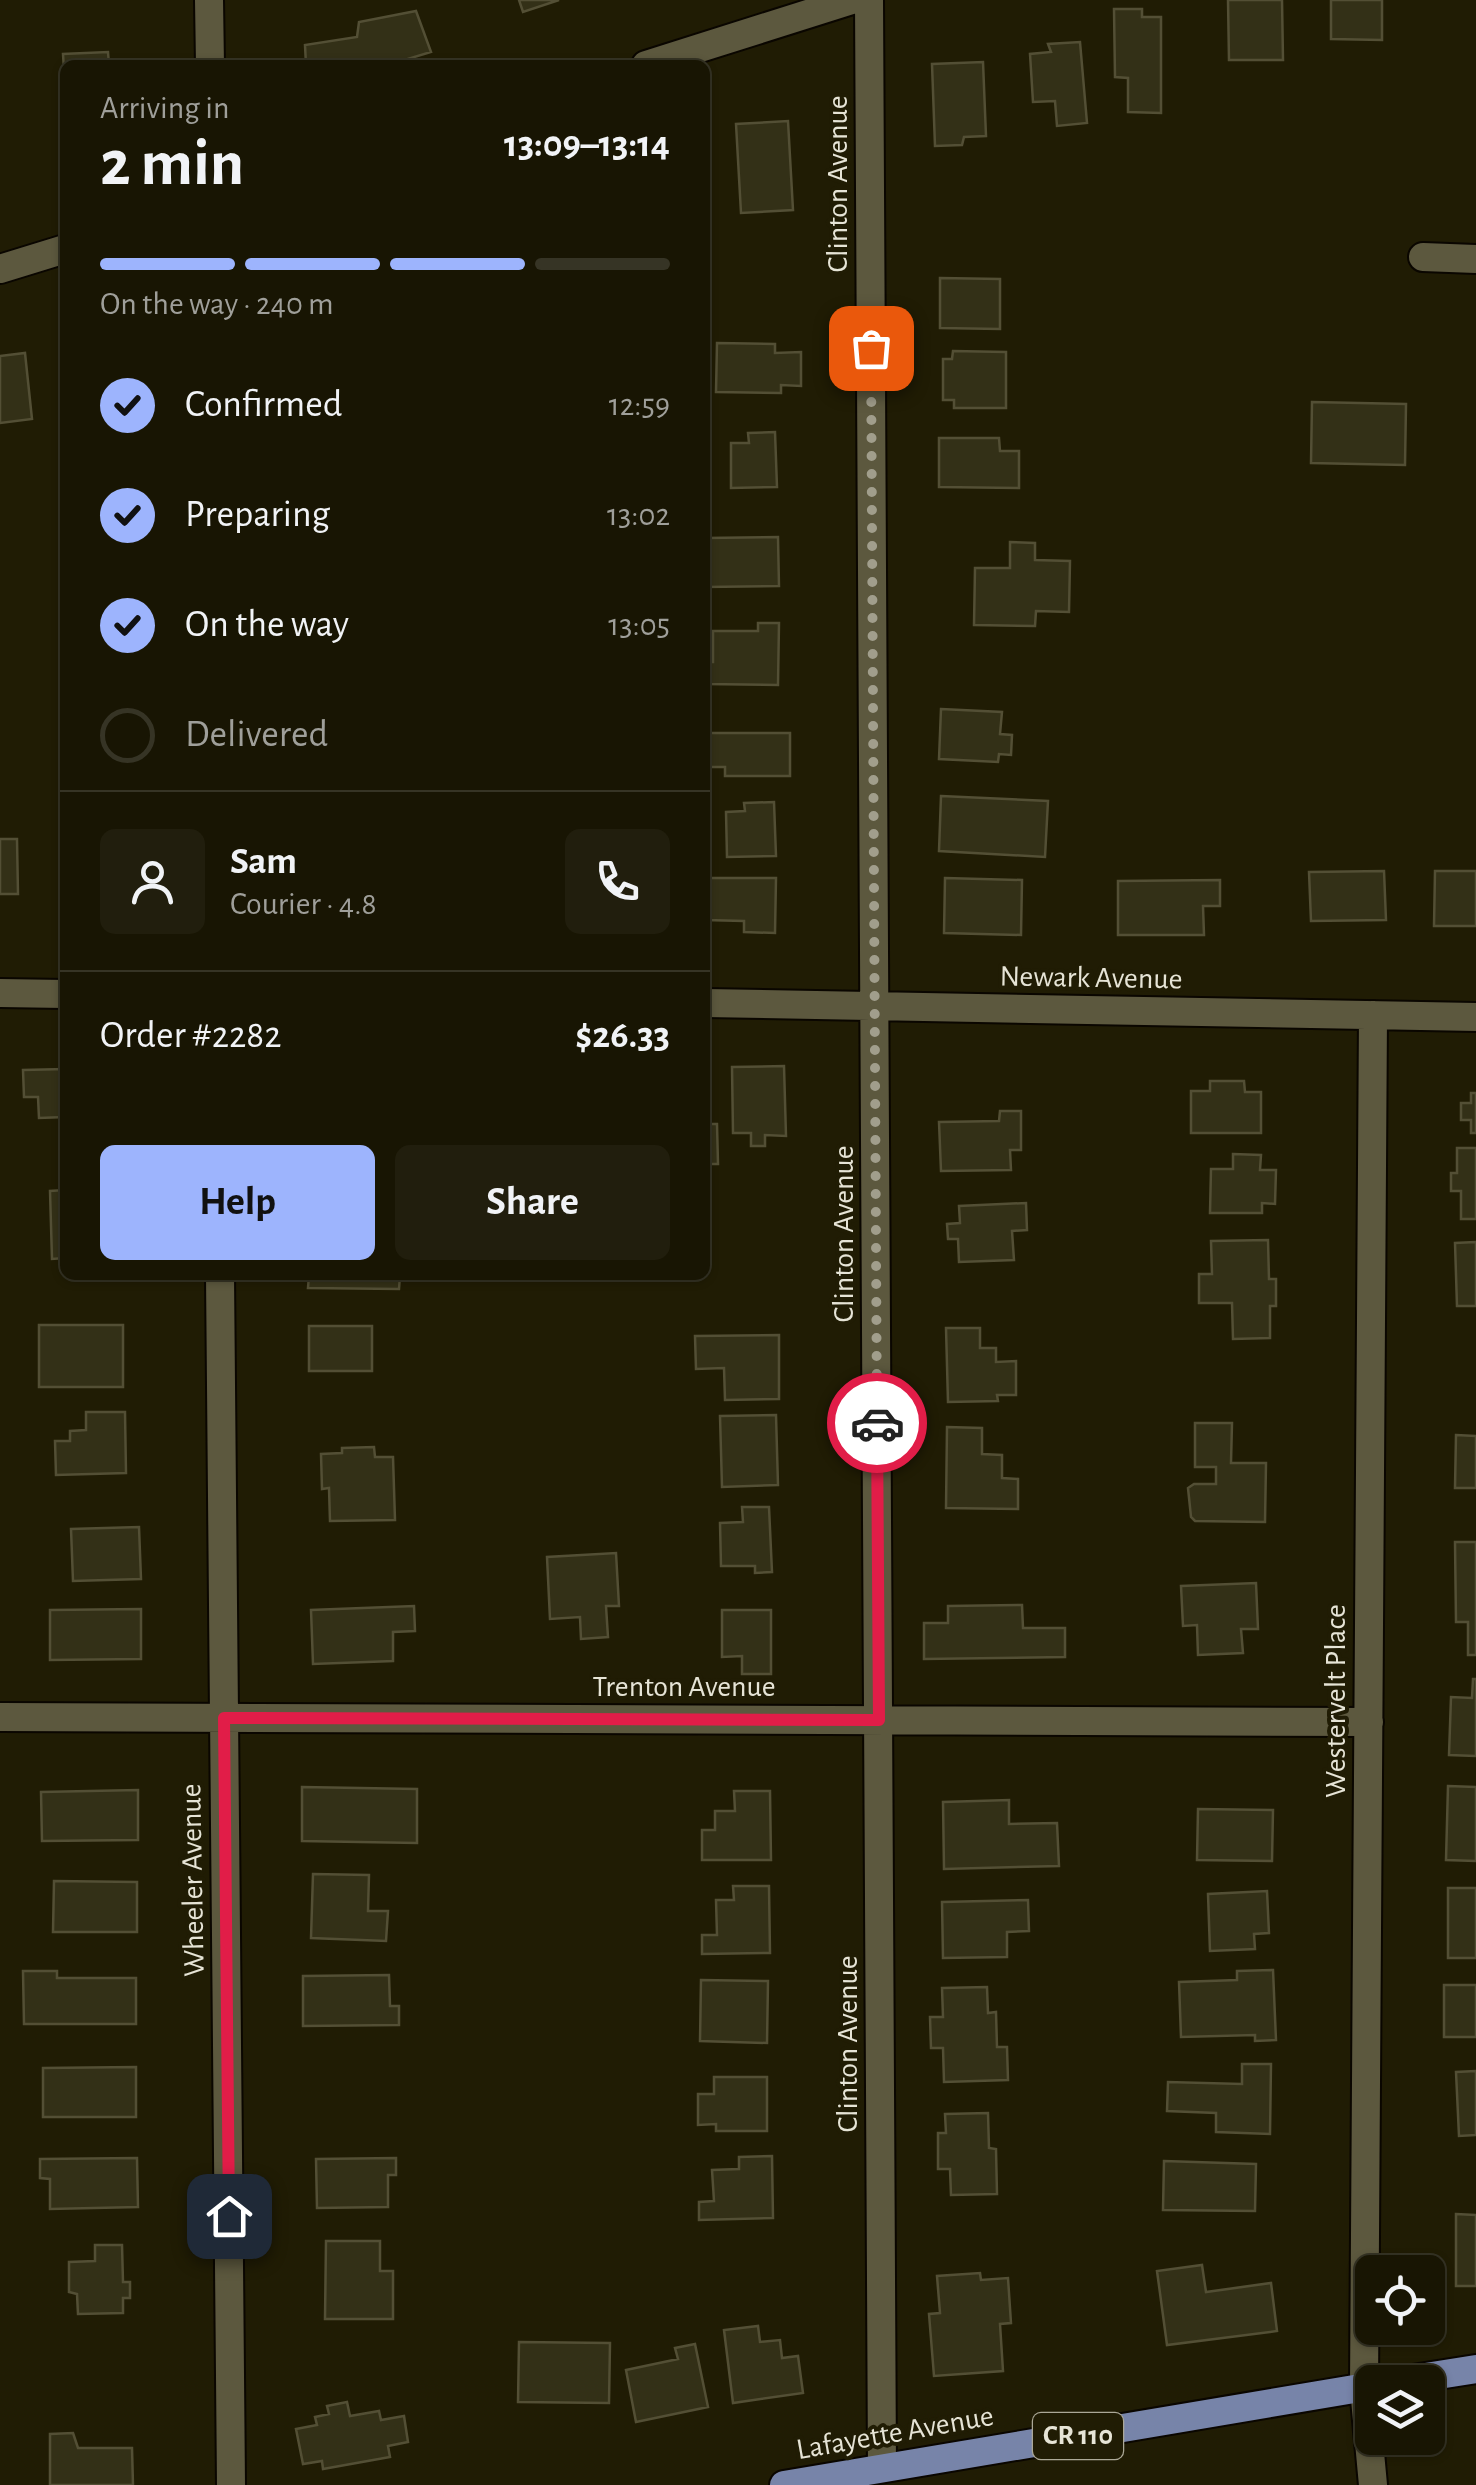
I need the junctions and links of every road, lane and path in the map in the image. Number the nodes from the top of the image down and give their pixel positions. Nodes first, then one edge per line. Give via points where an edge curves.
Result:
1 (209, 0) edge
2 (852, 0) edge
3 (869, 0) edge
4 (210, 60) edge
5 (662, 60) edge
6 (60, 251) edge
7 (1423, 257) dead end
8 (1476, 259) edge
9 (0, 270) edge
10 (0, 993) edge
11 (60, 994) edge
12 (710, 1003) edge
13 (875, 1006) junction
14 (1374, 1015) junction
15 (1476, 1017) edge
16 (220, 1280) edge
17 (0, 1718) edge
18 (224, 1718) junction
19 (879, 1720) junction
20 (1368, 1722) junction
21 (1368, 2365) edge
22 (1476, 2369) edge
23 (1445, 2374) edge
24 (1355, 2389) edge
25 (1371, 2455) edge
26 (902, 2472) edge
27 (231, 2485) edge
28 (784, 2485) edge
29 (1373, 2485) edge

1 - 4 street
2 - 5 street
3 - 13 street, Clinton Avenue
6 - 9 street
7 - 8 street
10 - 11 street
12 - 13 street, Newark Avenue
13 - 14 street, Newark Avenue
13 - 19 street, Clinton Avenue
14 - 15 street, Newark Avenue
14 - 20 street, Westervelt Place
16 - 18 street, Wheeler Avenue
17 - 18 street, Trenton Avenue
18 - 19 street, Trenton Avenue
18 - 27 street, Wheeler Avenue
19 - 20 street, Trenton Avenue
19 - 26 street, Clinton Avenue
20 - 21 street, Westervelt Place
22 - 23 main road
24 - 26 main road, Lafayette Avenue / CR 110
25 - 29 street, Westervelt Place
26 - 28 main road, Lafayette Avenue / CR 110

